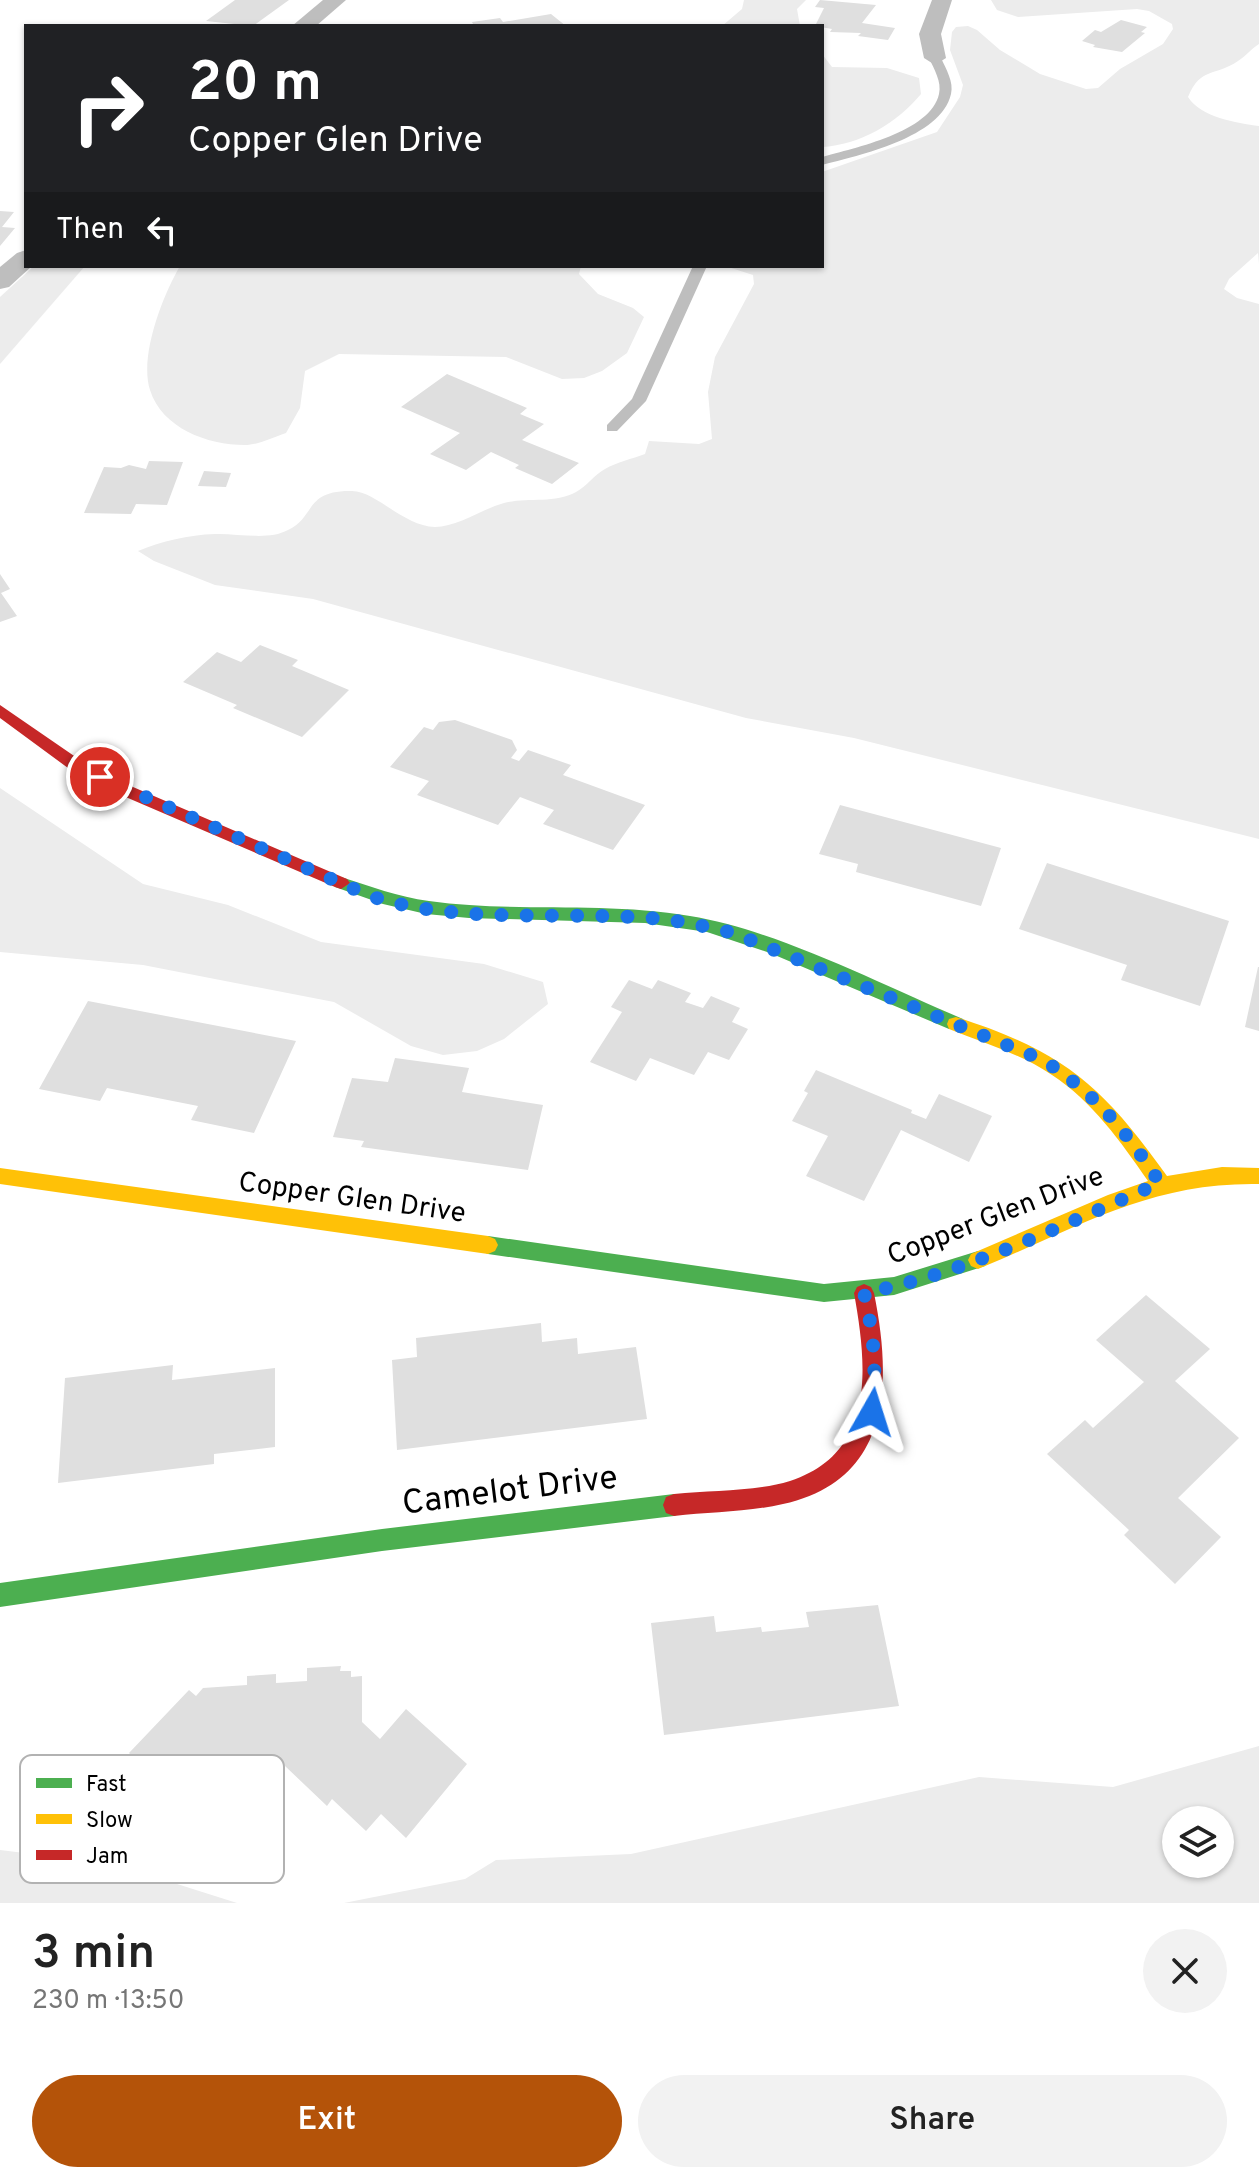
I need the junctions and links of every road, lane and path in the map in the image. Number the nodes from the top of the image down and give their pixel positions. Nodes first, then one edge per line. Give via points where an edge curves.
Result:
1 (336, 0) edge
2 (942, 0) edge
3 (306, 24) edge
4 (935, 58) joint
5 (824, 160) edge
6 (24, 260) edge
7 (699, 268) edge
8 (0, 281) edge
9 (612, 428) dead end
10 (0, 710) edge
11 (0, 1176) edge
12 (1259, 1176) edge
13 (1160, 1183) junction
14 (864, 1293) junction
15 (0, 1595) edge

1 - 3 street
2 - 4 street via 930,34
4 - 5 lane via 945,85 942,105 934,114 892,139
6 - 8 street
7 - 9 lane via 639,401
10 - 13 street, Copper Glen Drive via 74,764 127,791 407,908 450,915 690,923 798,958 1043,1060 1099,1101
11 - 14 street, Copper Glen Drive via 824,1293
12 - 13 street via 1215,1172
13 - 14 street, Copper Glen Drive via 953,1270
14 - 15 street, Camelot Drive via 875,1347 872,1412 855,1448 827,1476 793,1491 382,1540

